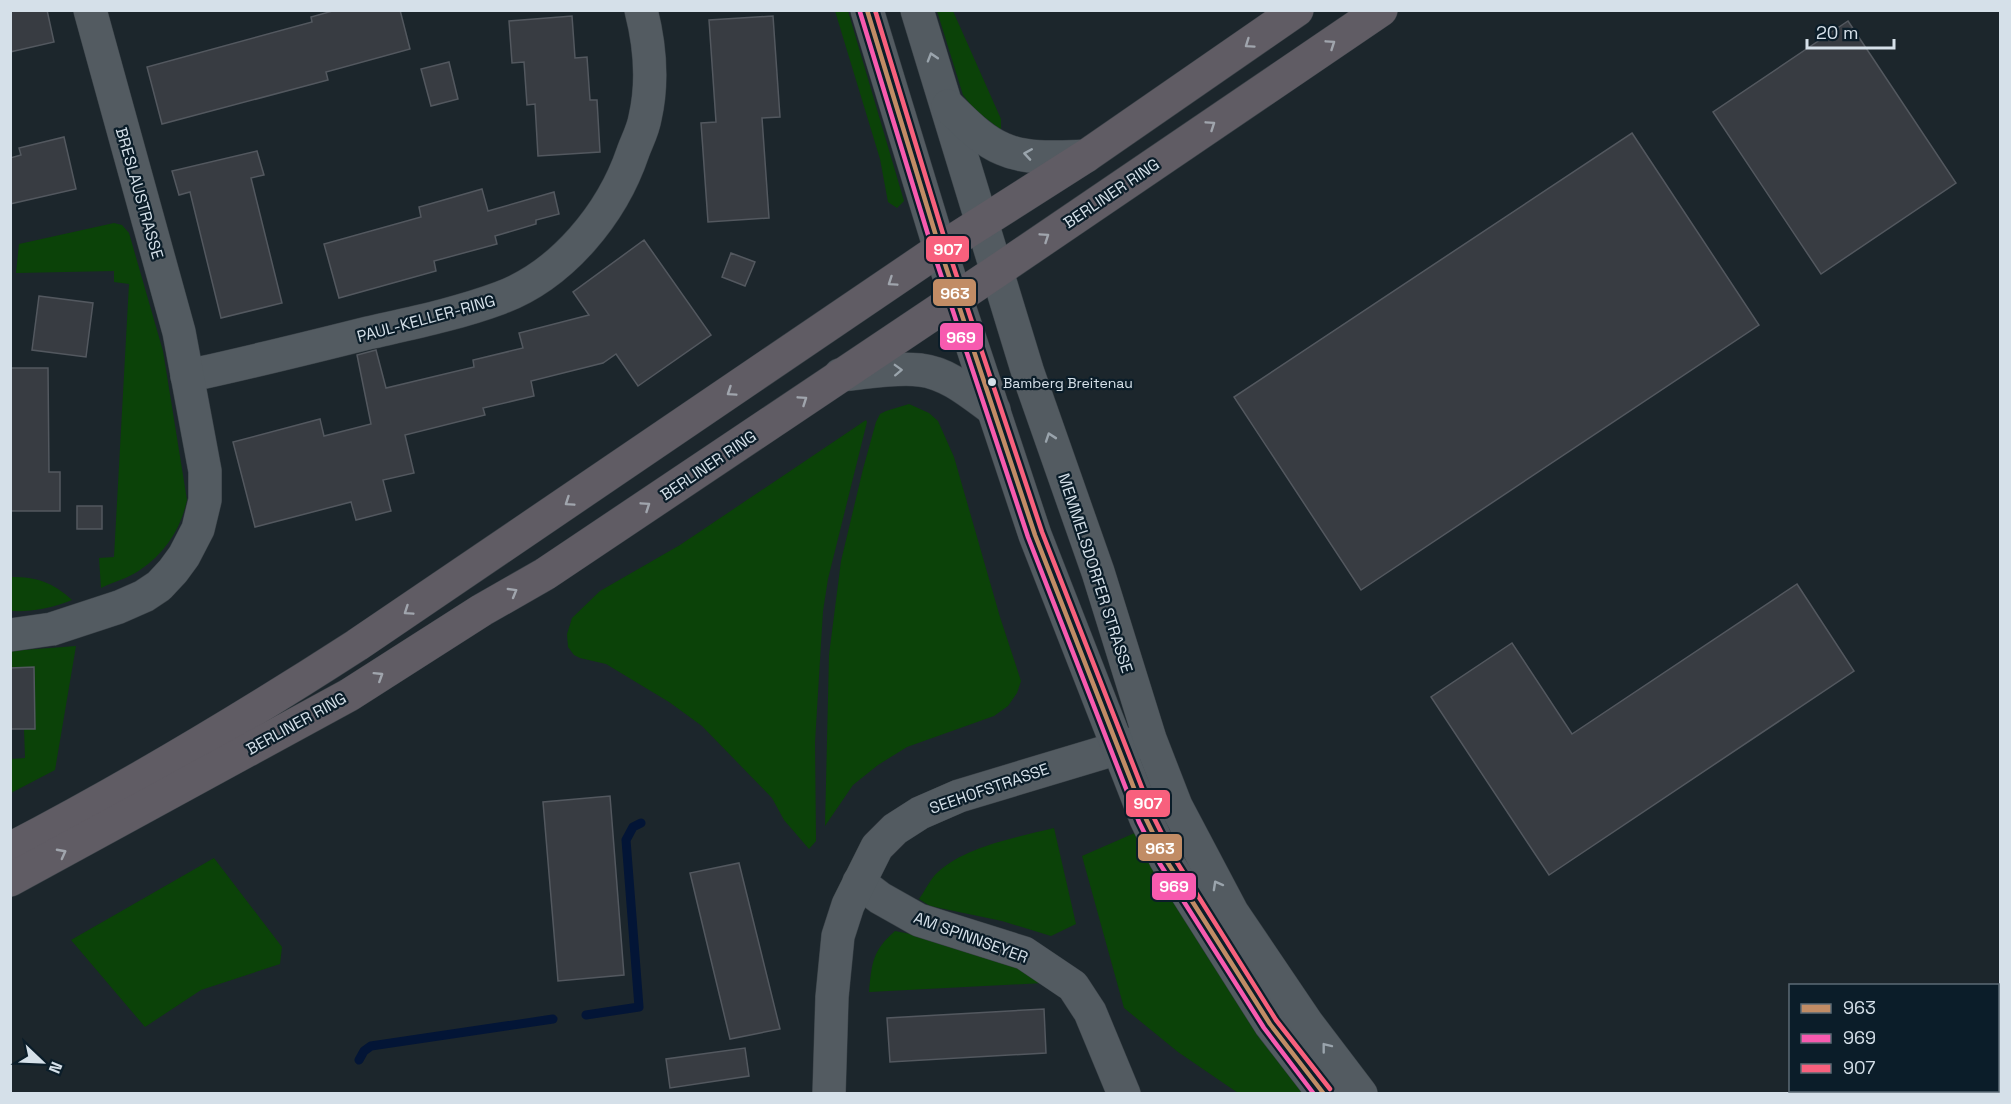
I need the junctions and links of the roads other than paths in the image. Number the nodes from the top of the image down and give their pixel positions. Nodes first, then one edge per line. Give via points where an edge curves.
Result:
1 (90, 10) edge
2 (641, 10) edge
3 (867, 10) edge
4 (917, 10) edge
5 (1297, 10) edge
6 (1381, 10) edge
7 (946, 104) junction
8 (1086, 156) junction
9 (983, 223) junction
10 (940, 249) junction
11 (997, 271) junction
12 (956, 298) junction
13 (840, 375) junction
14 (187, 376) junction
15 (994, 410) junction
16 (10, 635) edge
17 (1150, 739) junction
18 (1118, 748) junction
19 (10, 849) edge
20 (10, 880) edge
21 (859, 882) junction
22 (829, 1094) edge
23 (1124, 1094) edge
24 (1324, 1094) edge
25 (1361, 1094) edge

1 - 14 main road, BRESLAUSTRASSE via 179,332
2 - 14 main road, PAUL-KELLER-RING via 650,69 645,118 630,164 608,205 564,259 501,298
3 - 10 main road
7 -> 4 main road, MEMMELSDORFER STRASSE
5 -> 8 main road, BERLINER RING
11 -> 6 main road, BERLINER RING
8 -> 7 main road via 1050,157 1004,150 985,139
7 - 9 main road, MEMMELSDORFER STRASSE
8 - 9 main road, BERLINER RING
9 - 10 main road, BERLINER RING
9 - 11 main road, MEMMELSDORFER STRASSE
10 - 12 main road
10 -> 19 main road, BERLINER RING via 270,702
11 - 12 main road, BERLINER RING
17 -> 11 main road, MEMMELSDORFER STRASSE
12 - 13 main road, BERLINER RING
12 - 15 main road
13 -> 15 main road via 922,370 947,379
20 -> 13 main road, BERLINER RING via 349,695 544,574
14 - 16 main road, BRESLAUSTRASSE via 205,471 205,500 198,529 184,556 159,585 136,600 52,629
15 - 18 main road via 1035,535
17 - 18 main road, SEEHOFSTRASSE
25 -> 17 main road, MEMMELSDORFER STRASSE via 1232,912 1176,806
18 - 21 main road, SEEHOFSTRASSE via 958,796 920,813 895,829 877,848
18 - 24 main road via 1166,860 1270,1024
21 - 22 main road, SEEHOFSTRASSE via 838,936
21 - 23 main road, AM SPINNSEYER via 919,920 1024,953 1073,986 1090,1012

